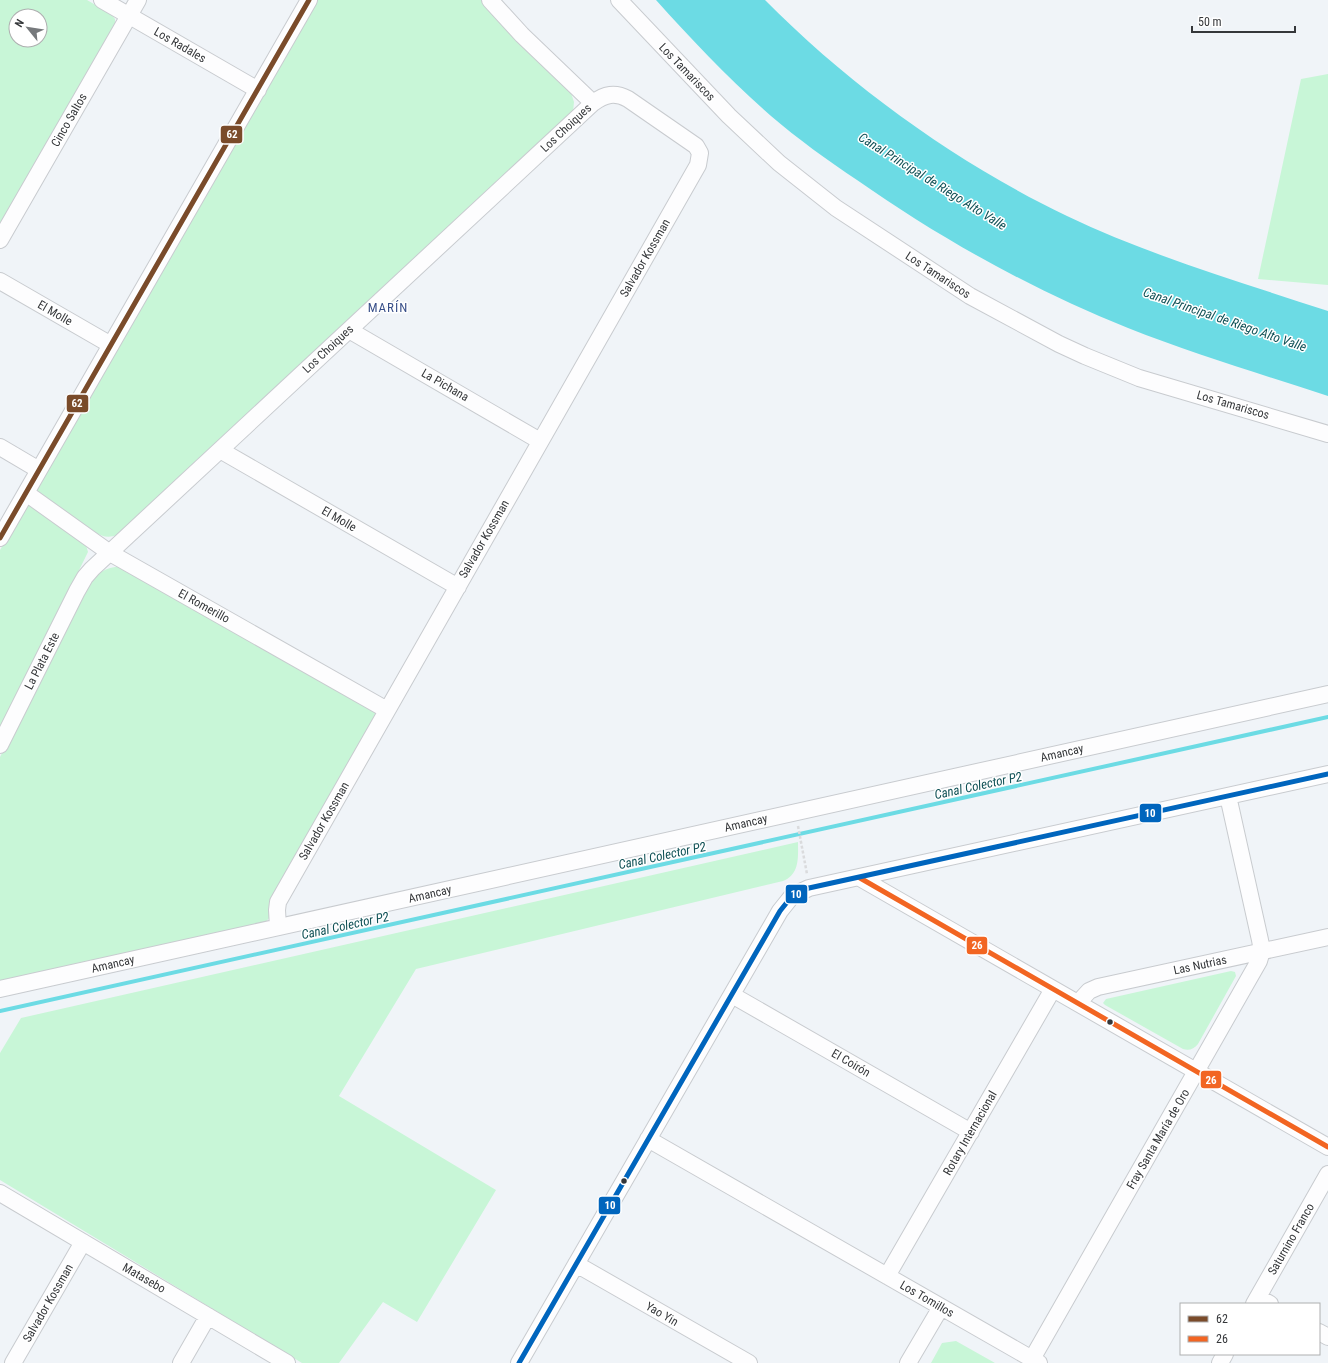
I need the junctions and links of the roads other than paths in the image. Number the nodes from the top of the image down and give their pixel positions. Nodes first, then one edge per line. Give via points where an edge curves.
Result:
1 (102, 0) edge
2 (138, 0) edge
3 (309, 0) edge
4 (490, 0) edge
5 (618, 0) edge
6 (129, 16) junction
7 (258, 90) junction
8 (593, 103) junction
9 (700, 153) joint
10 (0, 240) edge
11 (0, 281) edge
12 (349, 330) junction
13 (111, 345) junction
14 (1328, 434) edge
15 (540, 441) junction
16 (0, 447) edge
17 (220, 450) junction
18 (39, 470) junction
19 (26, 493) junction
20 (0, 523) edge
21 (0, 538) edge
22 (110, 553) junction
23 (85, 577) joint
24 (458, 587) junction
25 (1328, 694) edge
26 (387, 710) junction
27 (0, 745) edge
28 (1328, 774) edge
29 (1228, 796) junction
30 (860, 878) junction
31 (278, 927) junction
32 (1328, 937) edge
33 (1262, 951) junction
34 (0, 989) edge
35 (1053, 989) junction
36 (732, 995) junction
37 (1078, 1003) junction
38 (1197, 1071) junction
39 (971, 1132) junction
40 (648, 1140) junction
41 (1328, 1146) edge
42 (1328, 1174) edge
43 (0, 1194) edge
44 (83, 1242) junction
45 (576, 1264) junction
46 (887, 1276) junction
47 (1260, 1302) edge
48 (941, 1307) junction
49 (208, 1316) junction
50 (1035, 1361) edge
51 (14, 1363) edge
52 (180, 1363) edge
53 (287, 1363) edge
54 (519, 1363) edge
55 (749, 1363) edge
56 (908, 1363) edge

1 - 6 street, Los Radales
2 - 6 street, Cinco Saltos
3 - 7 street
4 - 8 street via 519,32
5 - 14 street, Los Tamariscos via 729,116 779,163 836,208 964,293 1059,344 1126,372
6 - 7 street, Los Radales
6 - 10 street, Cinco Saltos
7 - 13 street
8 - 9 street, Los Choiques via 611,94 622,96 693,143
8 - 12 street, Los Choiques
9 - 15 street, Salvador Kossman via 698,165
11 - 13 street, El Molle
12 - 15 street, La Pichana
12 - 17 street, Los Choiques
13 - 18 street
15 - 24 street, Salvador Kossman
16 - 18 street
17 - 22 street, Los Choiques
17 - 24 street, El Molle
18 - 19 street
19 - 20 street
19 - 21 street
19 - 22 street, El Romerillo
22 - 23 street, Los Choiques
22 - 26 street, El Romerillo
23 - 27 street, La Plata Este
24 - 26 street, Salvador Kossman
25 - 31 street, Amancay
26 - 31 street, Salvador Kossman via 278,902
28 - 29 street
29 - 30 street
29 - 33 street
30 - 35 street
30 - 36 street via 810,888 792,896 780,911
31 - 34 street, Amancay
32 - 33 street, Las Nutrias
33 - 37 street, Las Nutrias via 1098,987 1089,991
33 - 38 street, Fray Santa María de Oro via 1257,966
35 - 37 street
35 - 39 street, Rotary Internacional
36 - 39 street, El Coirón
36 - 40 street
37 - 38 street
38 - 41 street
38 - 50 street, Fray Santa María de Oro
39 - 46 street, Rotary Internacional
40 - 45 street
40 - 46 street, Los Tomillos
42 - 47 street, Saturnino Franco
43 - 44 street, Matasebo
44 - 49 street, Matasebo
44 - 51 street, Salvador Kossman
45 - 54 street
45 - 55 street, Yao Yin
46 - 48 street, Los Tomillos
48 - 50 street, Los Tomillos
48 - 56 street
49 - 52 street
49 - 53 street, Matasebo

